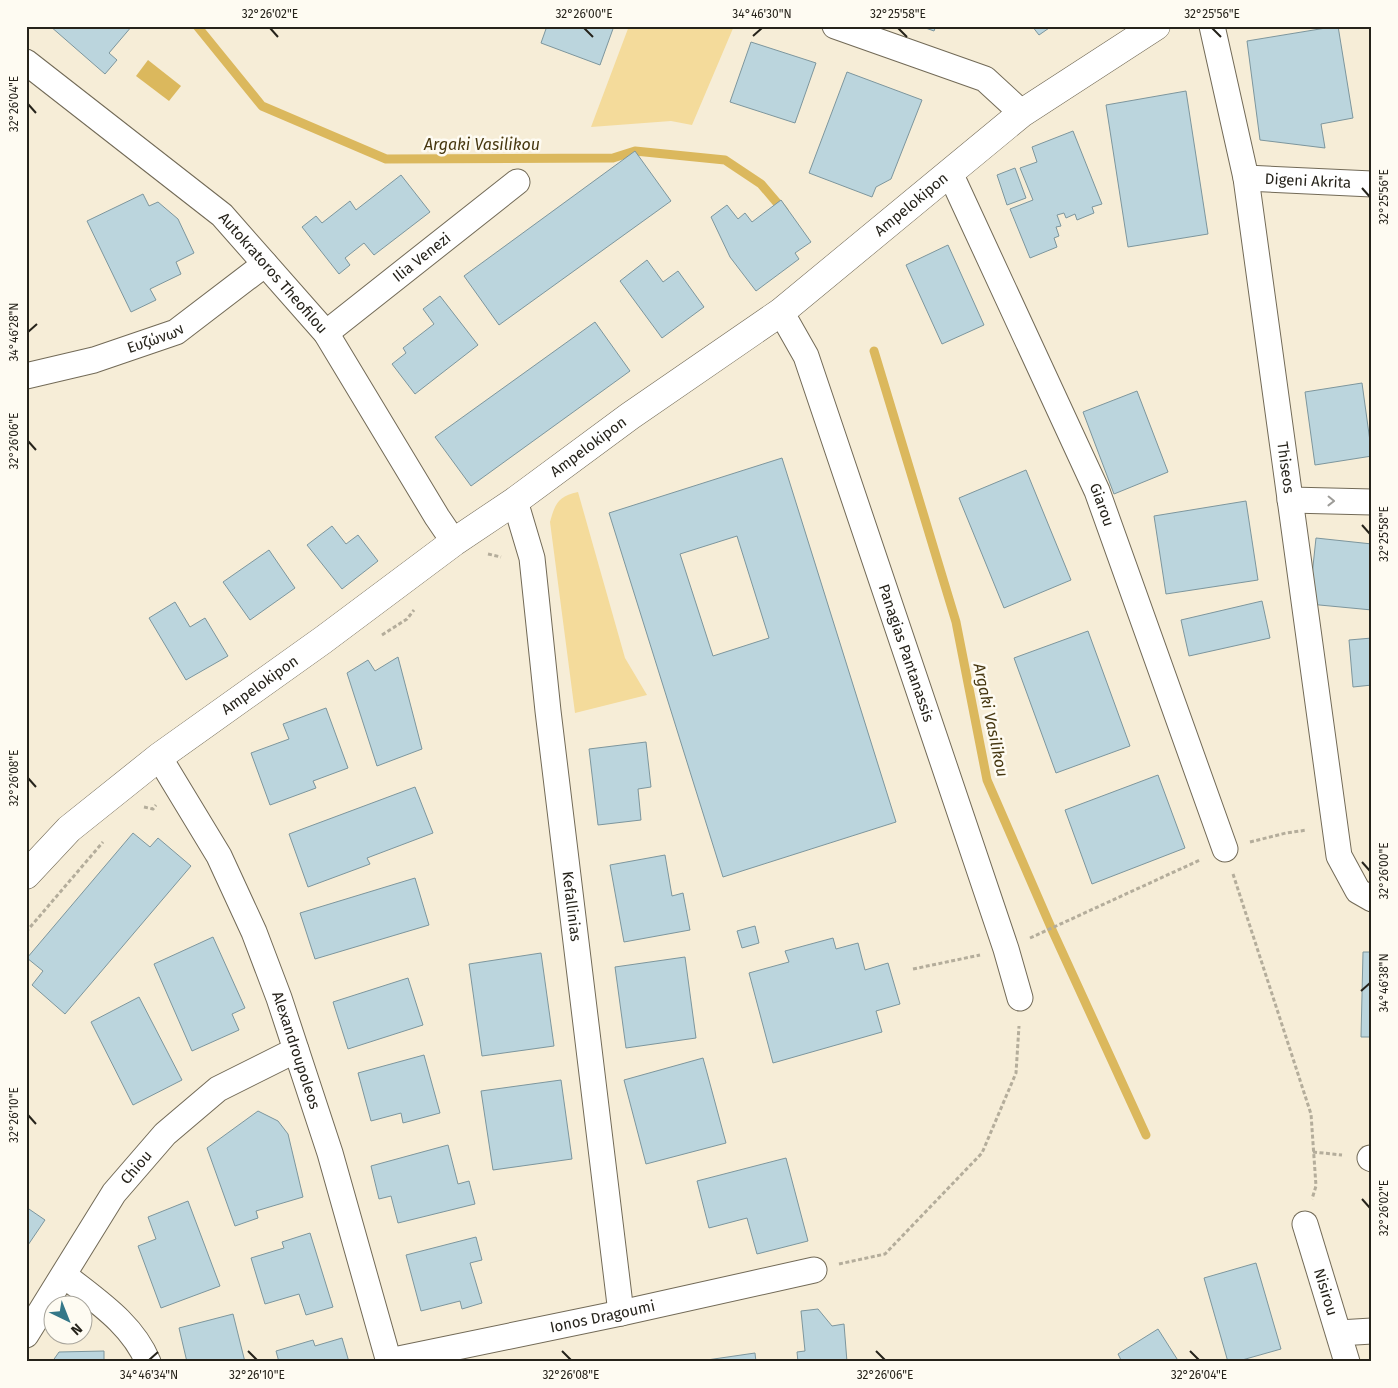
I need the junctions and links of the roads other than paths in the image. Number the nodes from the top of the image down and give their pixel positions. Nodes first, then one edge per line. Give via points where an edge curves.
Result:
1 (835, 26) edge
2 (1156, 26) edge
3 (1212, 26) edge
4 (26, 62) edge
5 (1022, 113) junction
6 (950, 173) junction
7 (1246, 178) junction
8 (517, 182) dead end
9 (1372, 184) edge
10 (265, 264) junction
11 (781, 312) junction
12 (326, 333) junction
13 (26, 376) edge
14 (1290, 500) junction
15 (515, 501) junction
16 (1372, 502) edge
17 (454, 542) junction
18 (159, 757) junction
19 (1225, 849) road end
20 (26, 875) edge
21 (1372, 899) edge
22 (1020, 998) road end
23 (296, 1050) junction
24 (1304, 1224) road end
25 (814, 1270) road end
26 (64, 1275) junction
27 (622, 1313) junction
28 (1372, 1330) edge
29 (26, 1335) edge
30 (1340, 1352) edge
31 (148, 1362) edge
32 (389, 1362) edge

1 - 5 street via 984,78
2 - 5 street, Ampelokipon
3 - 7 street, Thiseos
4 - 10 street, Autokratoros Theofilou via 222,215
5 - 6 street, Ampelokipon
6 - 11 street, Ampelokipon
6 - 19 street, Giarou via 1097,490
7 - 9 street, Digeni Akrita
7 - 14 street, Thiseos
8 - 12 street, Ilia Venezi
10 - 12 street, Autokratoros Theofilou
10 - 13 street, Ευζώνων via 176,332 94,360
11 - 15 street, Ampelokipon via 630,416
11 - 22 street, Panagias Pantanassis via 806,356
12 - 17 street, Autokratoros Theofilou
14 -> 16 street
14 - 21 street, Thiseos via 1339,856 1358,891
15 - 17 street, Ampelokipon
15 - 27 street, Kefallinias via 532,558
17 - 18 street, Ampelokipon
18 - 20 street, Ampelokipon via 69,829
18 - 23 street, Alexandroupoleos via 219,856 254,932
23 - 26 street, Chiou via 218,1089 165,1134 114,1193
23 - 32 street, Alexandroupoleos via 330,1153
24 - 30 street, Nisirou
25 - 27 street, Ionos Dragoumi
26 - 29 street, Chiou
26 - 31 street via 130,1332 142,1347
27 - 32 street, Ionos Dragoumi
28 - 30 street

